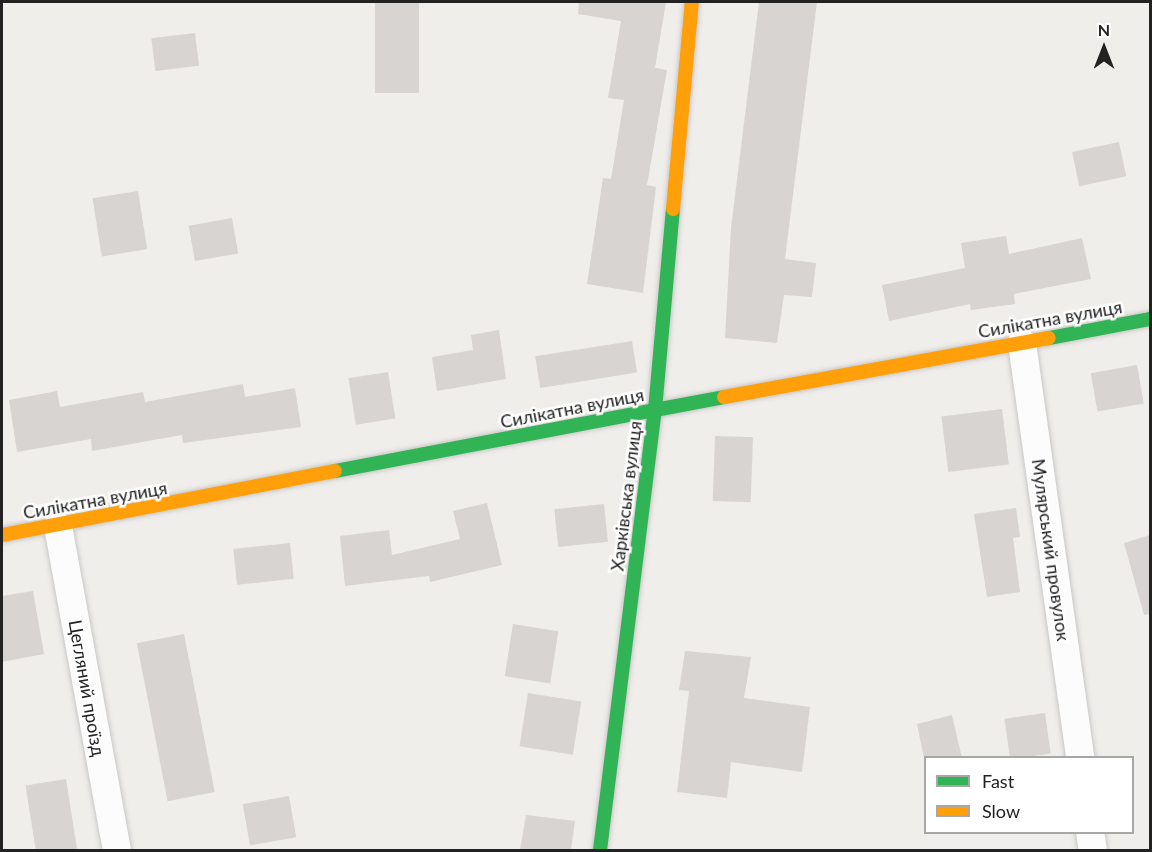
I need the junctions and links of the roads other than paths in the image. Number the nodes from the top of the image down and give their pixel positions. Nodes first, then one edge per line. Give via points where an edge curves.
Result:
1 (692, 2) edge
2 (1150, 319) edge
3 (1022, 343) junction
4 (655, 410) junction
5 (58, 526) junction
6 (2, 535) edge
7 (1080, 756) edge
8 (1090, 834) edge
9 (117, 850) edge
10 (600, 850) edge
11 (1093, 850) edge

1 - 4 main road, Харківська вулиця
2 - 3 main road, Силікатна вулиця
3 - 4 main road, Силікатна вулиця
3 - 7 street, Мулярський провулок
4 - 5 main road, Силікатна вулиця
4 - 10 main road, Харківська вулиця
5 - 6 main road, Силікатна вулиця
5 - 9 street, Цегляний проїзд
8 - 11 street

